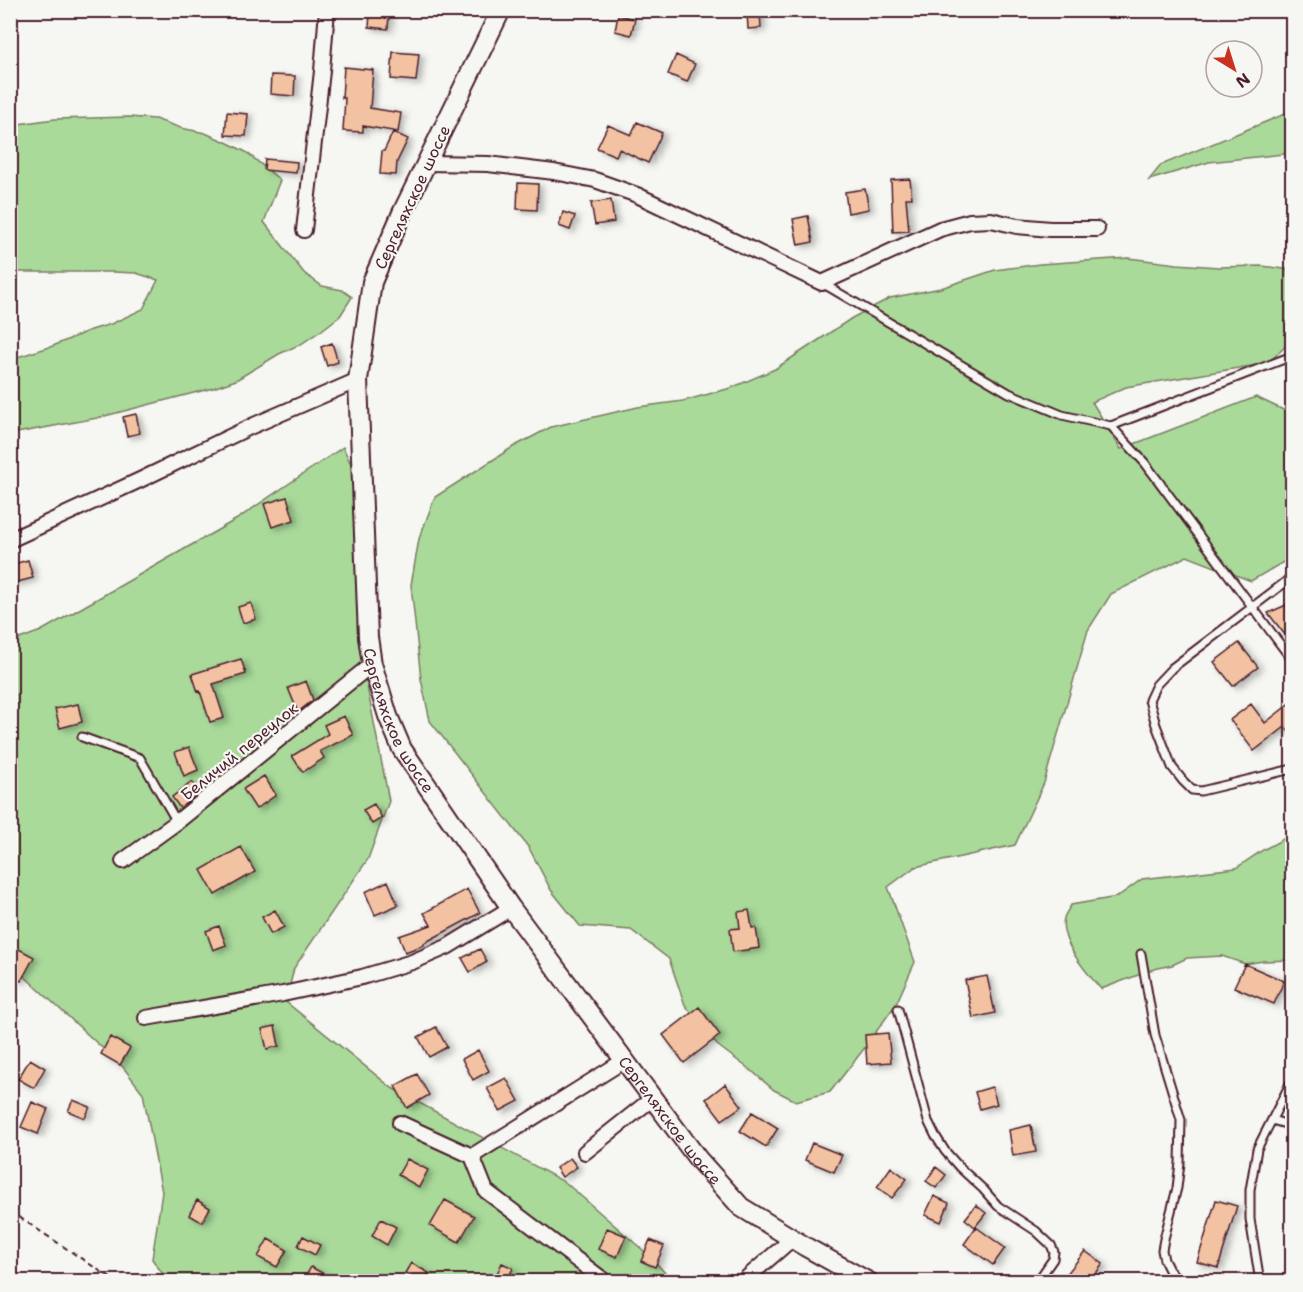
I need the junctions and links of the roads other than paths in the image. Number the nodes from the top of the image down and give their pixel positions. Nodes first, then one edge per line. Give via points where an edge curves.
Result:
1 (327, 10) edge
2 (501, 10) edge
3 (427, 163) junction
4 (1097, 229) dead end
5 (304, 230) dead end
6 (822, 283) junction
7 (1293, 356) edge
8 (358, 380) junction
9 (1111, 426) junction
10 (10, 540) edge
11 (1293, 577) edge
12 (1254, 606) junction
13 (1293, 660) edge
14 (372, 664) junction
15 (82, 737) dead end
16 (1293, 769) edge
17 (177, 822) junction
18 (123, 861) dead end
19 (511, 908) junction
20 (1141, 954) dead end
21 (897, 1009) dead end
22 (146, 1018) dead end
23 (625, 1060) junction
24 (1293, 1080) edge
25 (653, 1098) junction
26 (1272, 1120) junction
27 (400, 1123) dead end
28 (1293, 1126) edge
29 (585, 1152) dead end
30 (472, 1156) junction
31 (792, 1239) junction
32 (606, 1281) edge
33 (742, 1281) edge
34 (869, 1281) edge
35 (1037, 1281) edge
36 (1179, 1281) edge
37 (1260, 1281) edge

1 - 5 street
2 - 3 main road, Сергеляхское шоссе
3 - 6 street via 488,165 595,180 637,195
3 - 8 main road, Сергеляхское шоссе via 372,282
4 - 6 street via 1050,229 970,220 940,229
6 - 9 lane via 1009,393 1062,415
7 - 9 lane
8 - 10 street
8 - 14 main road, Сергеляхское шоссе
9 - 12 lane via 1145,463
11 - 12 lane
12 - 13 lane
12 - 16 lane via 1172,668 1156,685 1149,700 1172,767 1192,790
14 - 17 street, Беличий переулок
14 - 19 main road, Сергеляхское шоссе via 402,749
15 - 17 lane via 140,758
17 - 18 street, Беличий переулок
19 - 22 street via 447,947 402,965 283,994
19 - 23 main road, Сергеляхское шоссе
20 - 36 lane via 1155,1035 1181,1120 1177,1188 1162,1250 1169,1270
21 - 35 lane via 935,1136 998,1206 1051,1245 1053,1259
23 - 25 main road, Сергеляхское шоссе
23 - 30 street
24 - 26 lane
25 - 29 street
25 - 31 main road, Сергеляхское шоссе via 698,1159 741,1207
26 - 28 lane
26 - 37 lane via 1257,1149 1250,1190 1250,1219
27 - 30 street
30 - 32 street via 486,1191
31 - 33 street
31 - 34 main road, Сергеляхское шоссе

